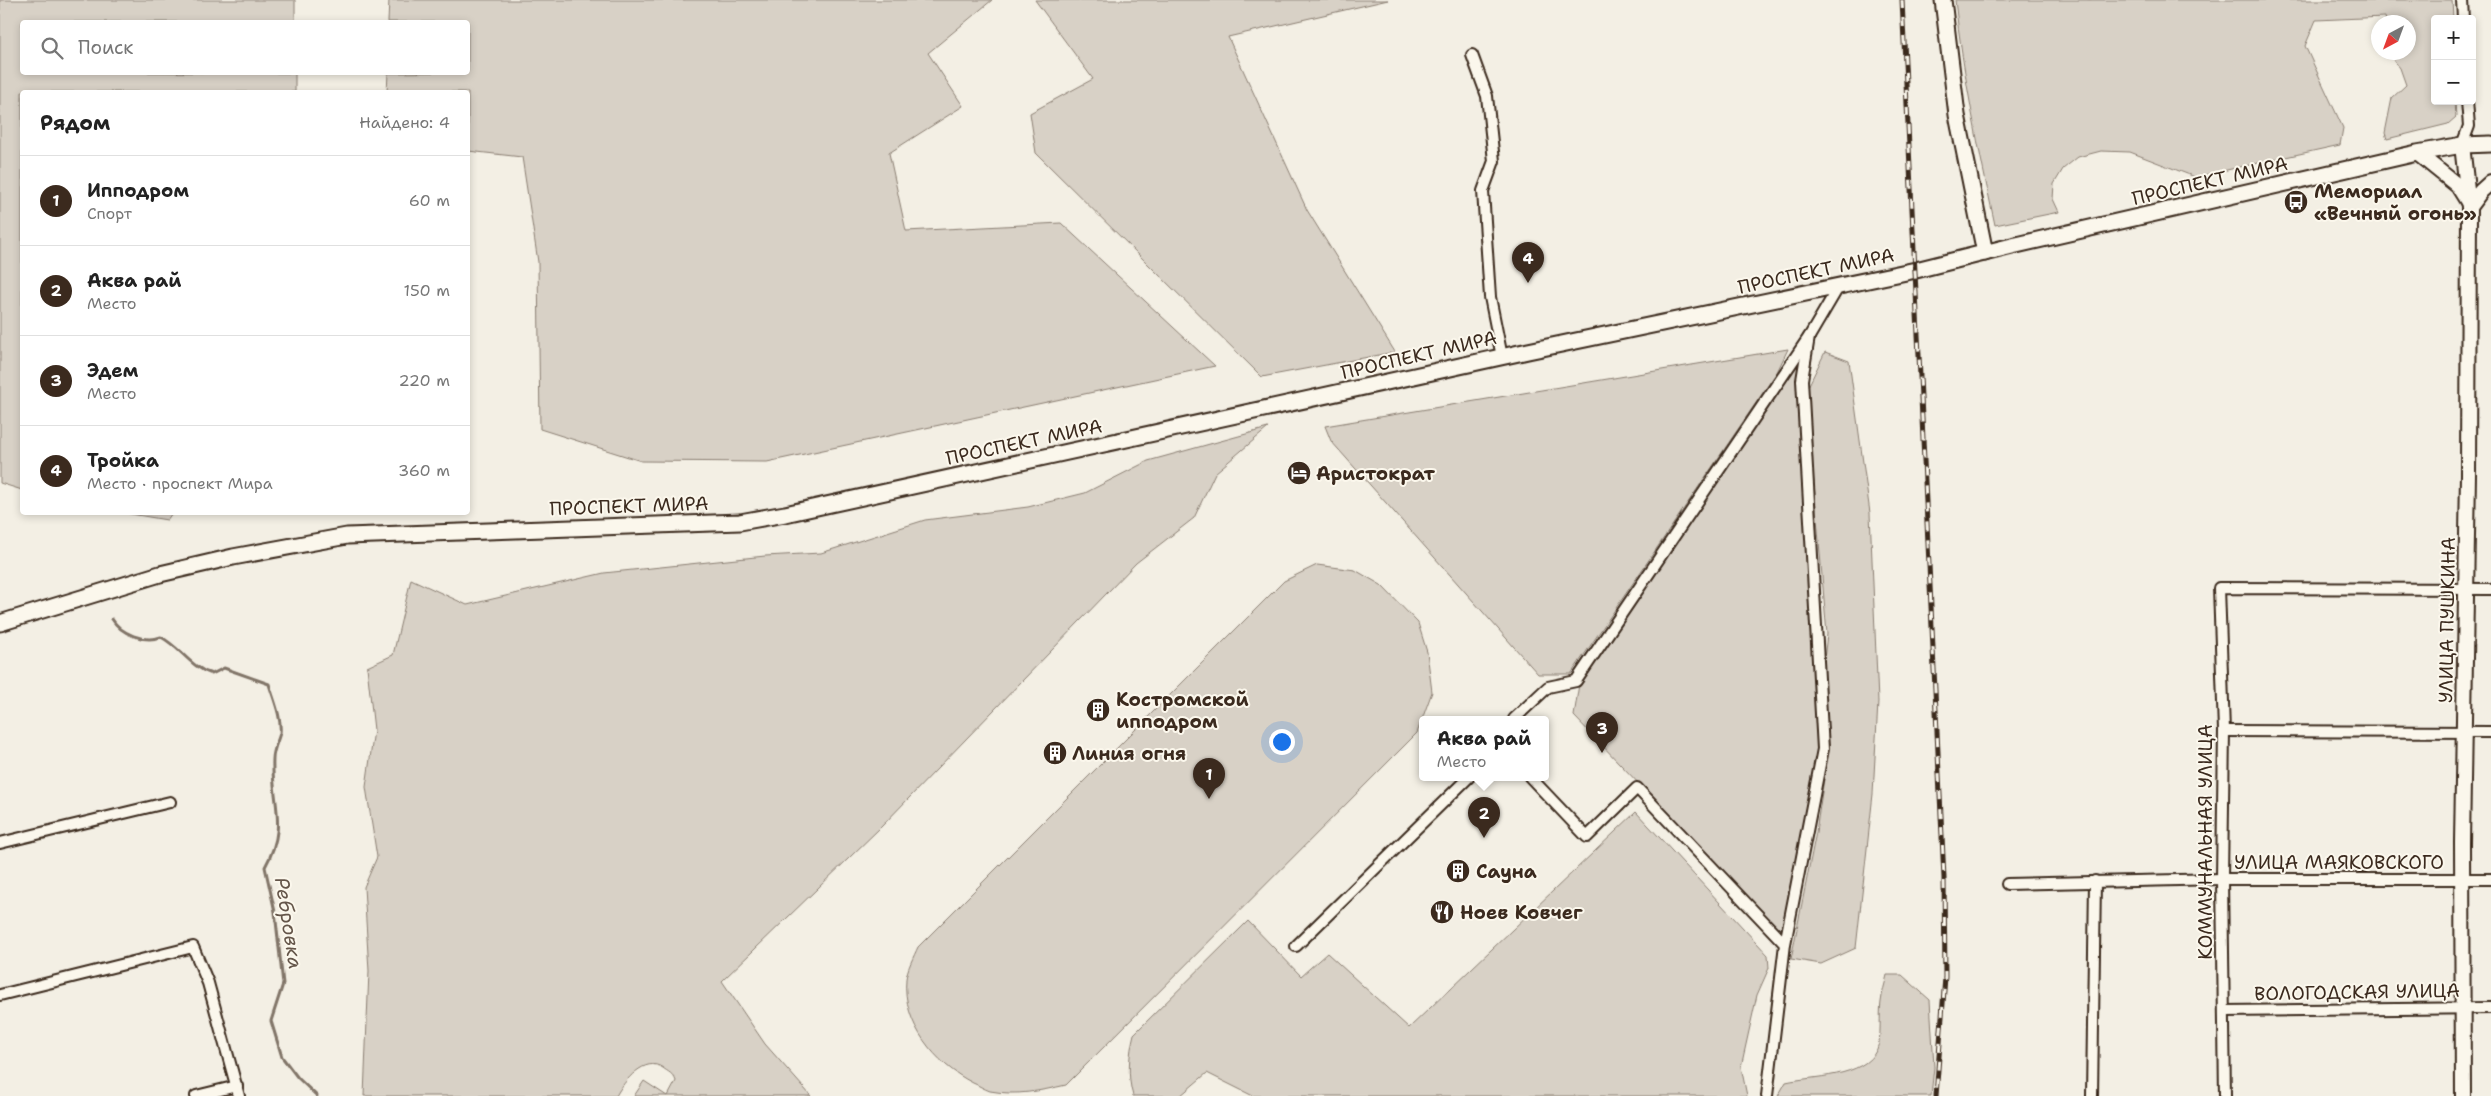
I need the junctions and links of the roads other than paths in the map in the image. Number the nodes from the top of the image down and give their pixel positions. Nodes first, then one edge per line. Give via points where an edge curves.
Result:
1 (1943, 0) edge
2 (2462, 0) edge
3 (2463, 15) edge
4 (1472, 55) dead end
5 (2468, 105) edge
6 (2491, 144) edge
7 (2462, 145) junction
8 (2417, 153) junction
9 (2491, 182) edge
10 (2469, 207) junction
11 (1985, 253) junction
12 (1839, 286) junction
13 (1809, 337) junction
14 (1502, 357) junction
15 (2491, 589) edge
16 (2466, 590) junction
17 (0, 623) edge
18 (1517, 716) edge
19 (2224, 731) junction
20 (2464, 732) junction
21 (2491, 732) edge
22 (1465, 781) edge
23 (1534, 781) edge
24 (170, 802) dead end
25 (0, 843) edge
26 (2222, 879) junction
27 (2462, 879) junction
28 (2491, 879) edge
29 (2095, 882) junction
30 (2007, 884) dead end
31 (1785, 944) junction
32 (1296, 946) dead end
33 (0, 995) edge
34 (2463, 1008) junction
35 (2491, 1008) edge
36 (2224, 1011) junction
37 (238, 1091) edge
38 (196, 1096) edge
39 (1767, 1096) edge
40 (2092, 1096) edge
41 (2225, 1096) edge
42 (2463, 1096) edge

1 - 11 main road via 1957,115
2 - 3 street
4 - 14 street via 1487,96 1494,161 1483,191 1490,296
5 - 7 street via 2469,126
6 - 7 main road, ПРОСПЕКТ МИРА
7 - 8 main road, ПРОСПЕКТ МИРА
7 - 10 street, УЛИЦА ПУШКИНА
8 - 10 street via 2458,186
8 - 11 main road, ПРОСПЕКТ МИРА
9 - 10 street
10 - 16 street, УЛИЦА ПУШКИНА
11 - 12 main road, ПРОСПЕКТ МИРА
12 - 13 street
12 - 14 main road, ПРОСПЕКТ МИРА
13 - 18 street via 1576,681 1548,688
13 - 31 street via 1802,380 1823,749
14 - 17 main road, ПРОСПЕКТ МИРА via 740,522 347,536 160,574
15 - 16 street
16 - 19 street, КОММУНАЛЬНАЯ УЛИЦА via 2219,588
16 - 20 street, УЛИЦА ПУШКИНА
19 - 20 street
19 - 26 street, КОММУНАЛЬНАЯ УЛИЦА
20 - 21 street
20 - 27 street, УЛИЦА ПУШКИНА
22 - 32 street
23 - 31 street via 1587,837 1636,788
24 - 25 street
26 - 27 street, УЛИЦА МАЯКОВСКОГО
26 - 29 street, УЛИЦА МАЯКОВСКОГО
26 - 36 street, КОММУНАЛЬНАЯ УЛИЦА
27 - 28 street, УЛИЦА МАЯКОВСКОГО
27 - 34 street, УЛИЦА ПУШКИНА
29 - 30 street, УЛИЦА МАЯКОВСКОГО
29 - 40 street
31 - 39 street
33 - 37 street via 193,947 208,983
34 - 35 street, ВОЛОГОДСКАЯ УЛИЦА
34 - 36 street, ВОЛОГОДСКАЯ УЛИЦА
34 - 42 street, УЛИЦА ПУШКИНА
36 - 41 street, КОММУНАЛЬНАЯ УЛИЦА
37 - 38 street

